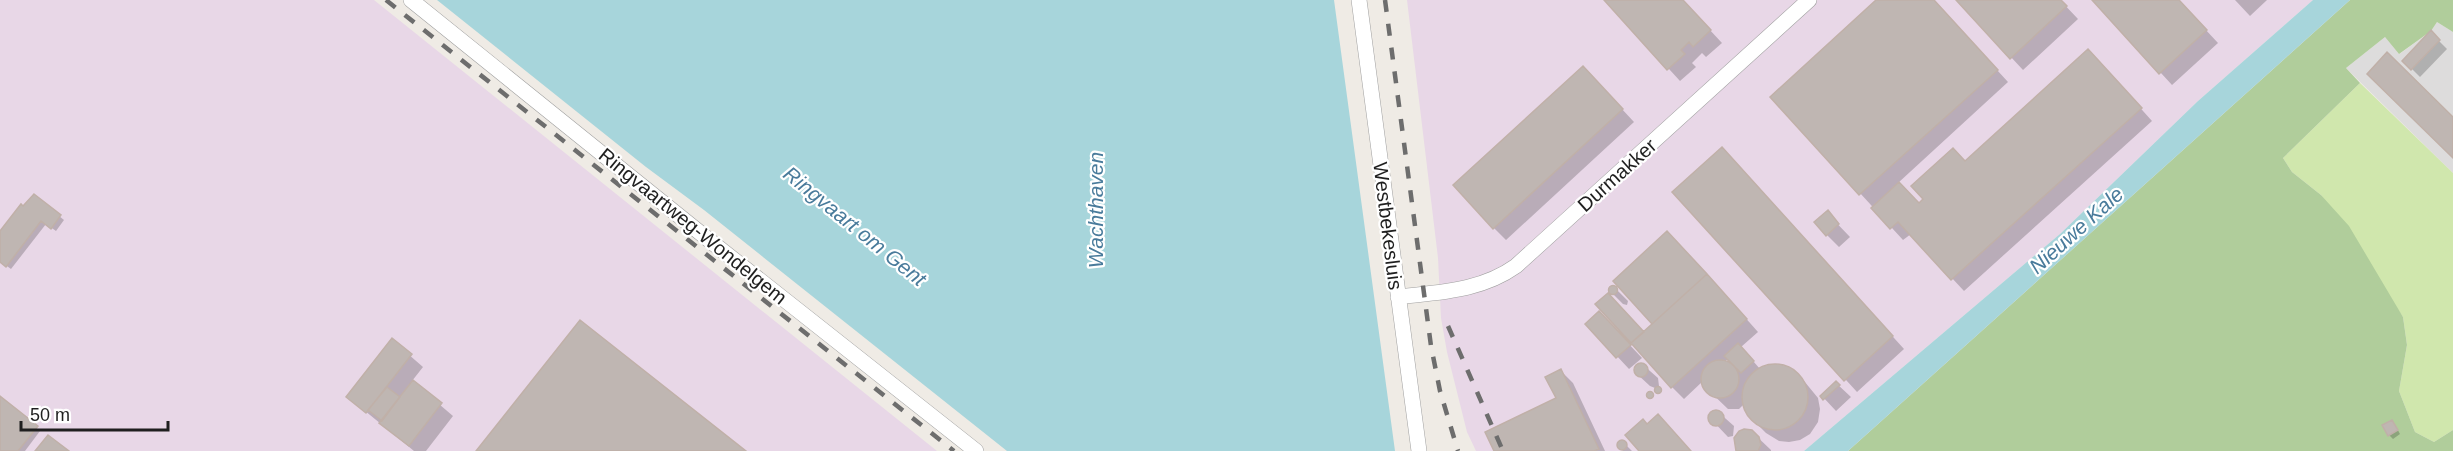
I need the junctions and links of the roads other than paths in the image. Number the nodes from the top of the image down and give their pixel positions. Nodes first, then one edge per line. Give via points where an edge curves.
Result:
1 (411, 0) edge
2 (1359, 0) edge
3 (1809, 0) edge
4 (1398, 297) junction
5 (976, 451) edge
6 (1419, 451) edge

1 - 5 street, Ringvaartweg-Wondelgem
2 - 4 street, Westbekesluis
3 - 4 street, Durmakker via 1516,266 1478,286
4 - 6 street, Westbekesluis

